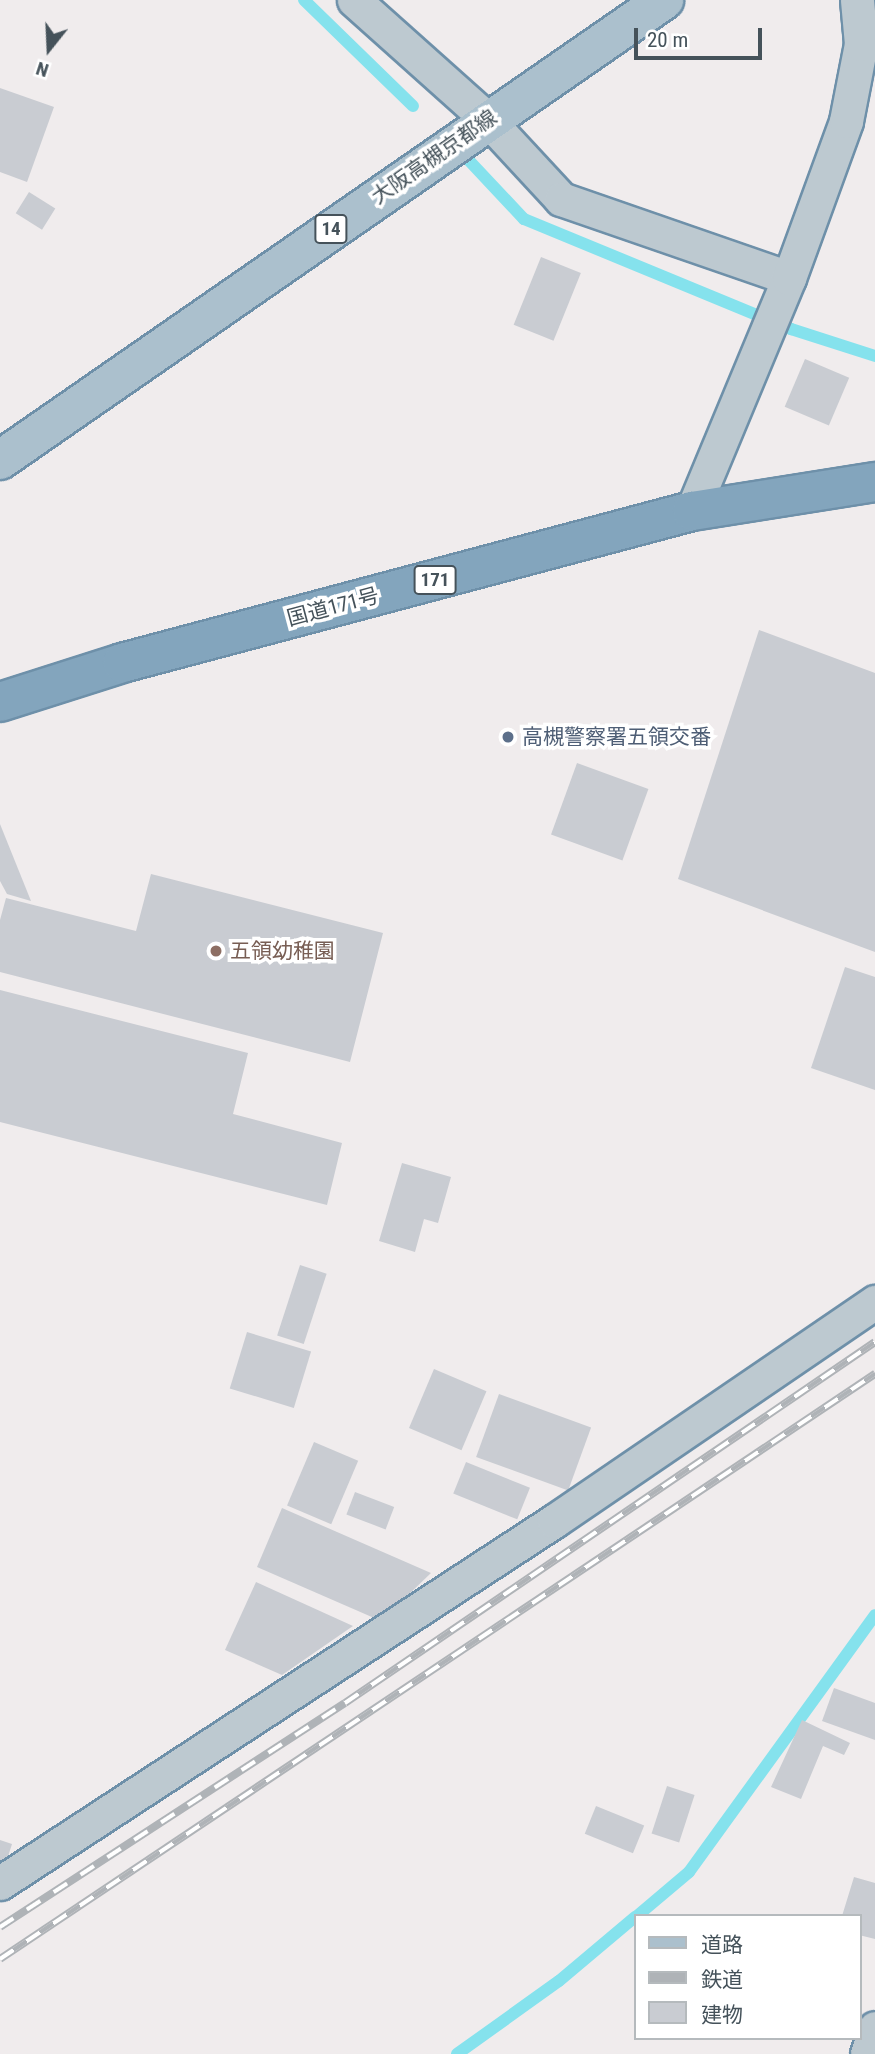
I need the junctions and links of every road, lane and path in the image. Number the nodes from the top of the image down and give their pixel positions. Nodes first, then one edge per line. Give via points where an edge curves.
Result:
1 (354, 0) edge
2 (664, 0) edge
3 (857, 0) edge
4 (868, 36) edge
5 (487, 119) junction
6 (786, 286) junction
7 (0, 460) edge
8 (875, 482) edge
9 (692, 512) junction
10 (0, 702) edge
11 (875, 1302) edge
12 (0, 1883) edge
13 (875, 2028) edge
14 (867, 2054) edge

1 - 5 street
2 - 5 main road, 大阪高槻京都線 / 14
3 - 4 street
4 - 6 street via 846,121
5 - 6 street via 561,199
5 - 7 main road, 大阪高槻京都線 / 14
6 - 9 street
8 - 9 highway, 国道171号 / 171
9 - 10 highway, 国道171号 / 171 via 122,663
11 - 12 street via 554,1521
13 - 14 street

